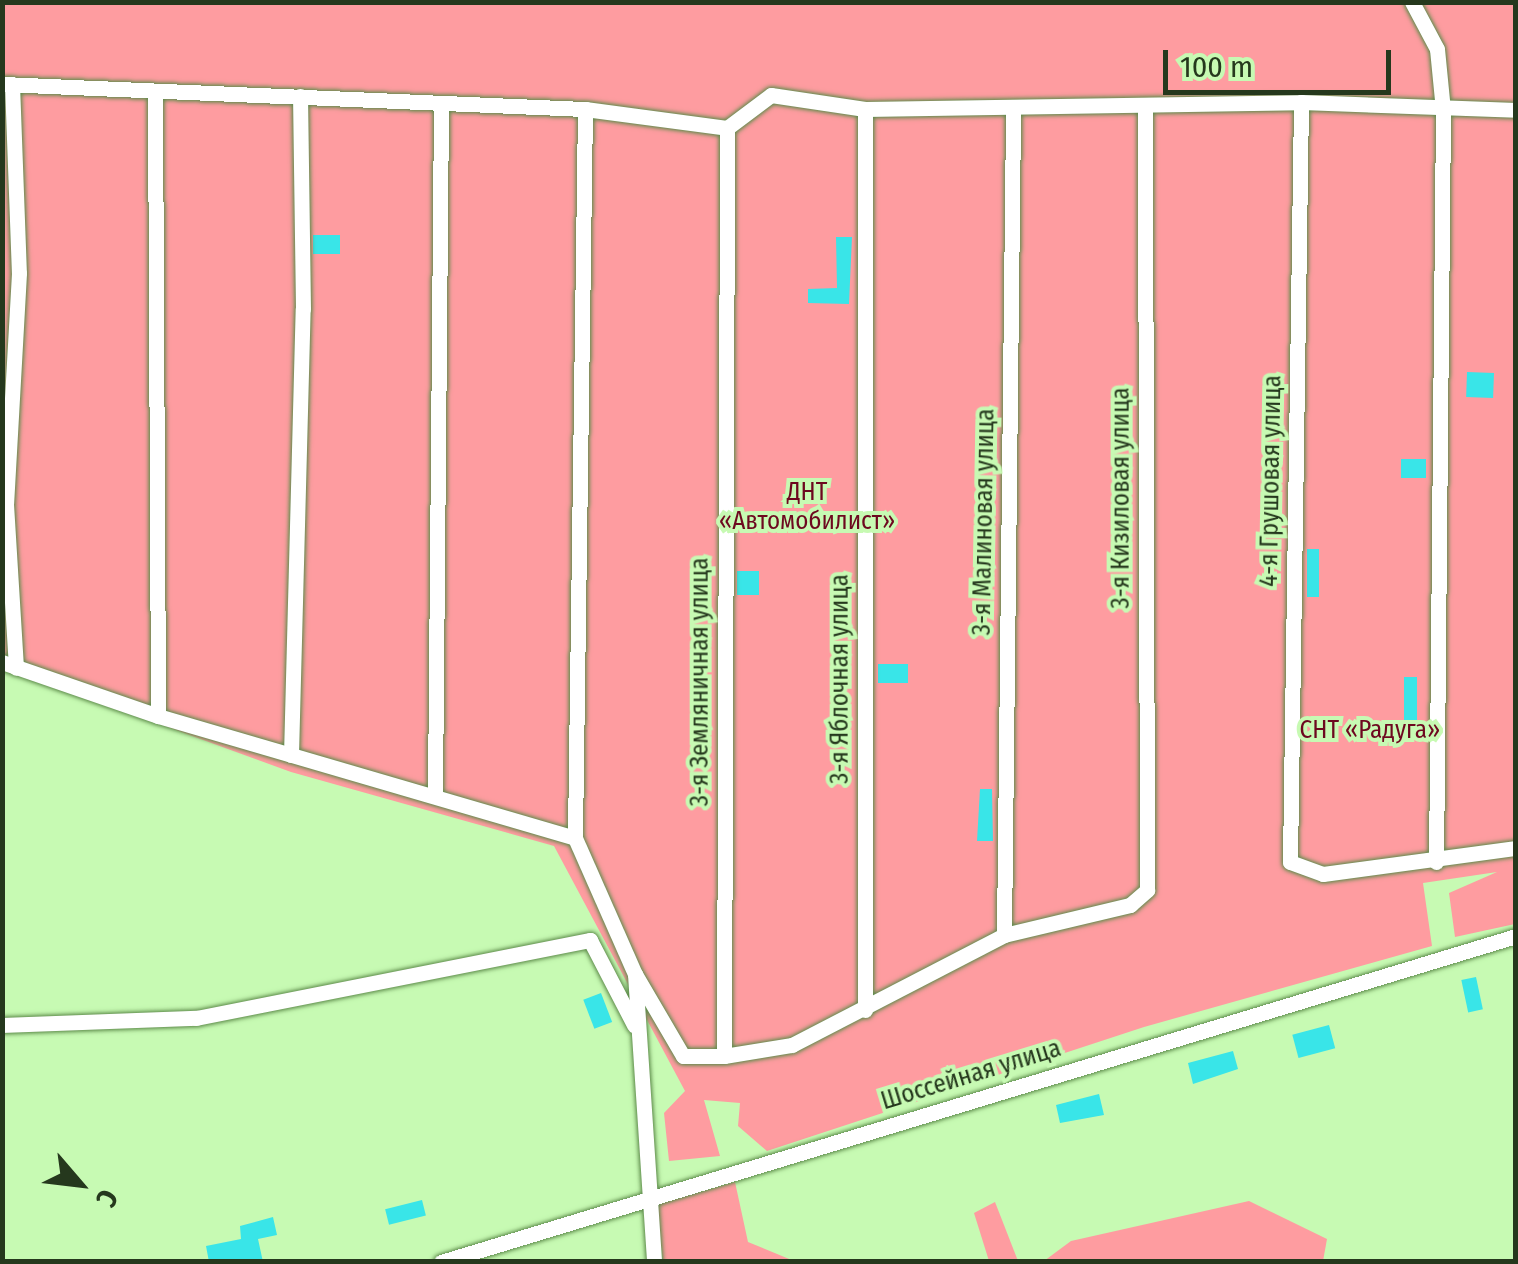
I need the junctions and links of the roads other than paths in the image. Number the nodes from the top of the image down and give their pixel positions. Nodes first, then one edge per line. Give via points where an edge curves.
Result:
1 (1412, 2) edge
2 (7, 84) edge
3 (155, 96) junction
4 (300, 96) junction
5 (1301, 102) junction
6 (442, 104) junction
7 (1145, 106) junction
8 (585, 109) junction
9 (865, 109) junction
10 (1013, 110) junction
11 (1442, 110) junction
12 (1516, 110) edge
13 (727, 128) junction
14 (9, 665) edge
15 (158, 716) junction
16 (290, 755) junction
17 (435, 793) junction
18 (575, 838) junction
19 (1516, 848) edge
20 (1436, 862) junction
21 (1004, 935) junction
22 (1516, 936) edge
23 (635, 974) junction
24 (866, 1010) junction
25 (2, 1024) edge
26 (637, 1030) junction
27 (724, 1056) junction
28 (646, 1198) junction
29 (441, 1262) edge
30 (654, 1262) edge

1 - 11 street via 1437,49
2 - 3 street
2 - 14 street via 18,273 6,504
3 - 4 street
3 - 15 street
4 - 6 street
4 - 16 street via 303,309
5 - 7 street
5 - 11 street
5 - 20 street, 4-я Грушовая улица via 1290,862 1323,874
6 - 8 street
6 - 17 street
7 - 10 street
7 - 21 street, 3-я Кизиловая улица via 1147,890 1130,905
8 - 13 street
8 - 18 street
9 - 10 street
9 - 13 street via 771,95
9 - 24 street, 3-я Яблочная улица
10 - 21 street, 3-я Малиновая улица
11 - 12 street
11 - 20 street
13 - 27 street, 3-я Земляничная улица
14 - 15 street
15 - 16 street
16 - 17 street
17 - 18 street
18 - 23 street
19 - 20 street
21 - 24 street
22 - 28 street, Шоссейная улица
23 - 26 street
23 - 27 street via 683,1056
24 - 27 street via 792,1045
25 - 26 street via 196,1018 590,940
26 - 28 street
28 - 29 street, Шоссейная улица
28 - 30 street

